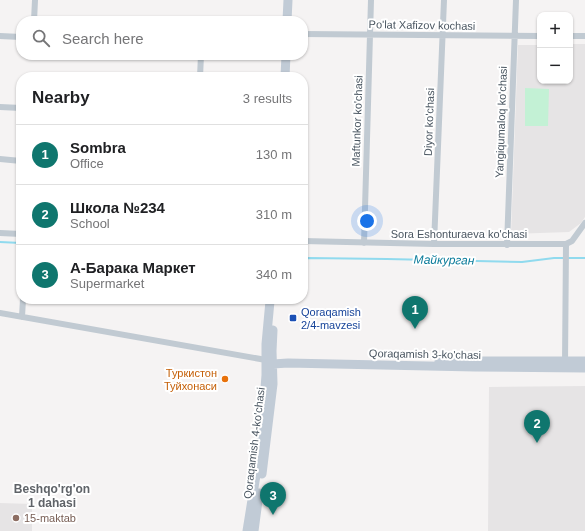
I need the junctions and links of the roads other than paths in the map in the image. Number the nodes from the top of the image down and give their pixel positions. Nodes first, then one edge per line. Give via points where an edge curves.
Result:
1 (35, 0) edge
2 (288, 0) edge
3 (372, 0) edge
4 (444, 0) edge
5 (516, 0) edge
6 (34, 16) edge
7 (287, 16) edge
8 (308, 34) edge
9 (370, 35) junction
10 (0, 36) edge
11 (443, 36) junction
12 (514, 36) junction
13 (537, 36) edge
14 (573, 36) edge
15 (585, 36) edge
16 (16, 37) edge
17 (201, 60) edge
18 (286, 60) edge
19 (200, 72) edge
20 (285, 72) edge
21 (0, 107) edge
22 (16, 108) edge
23 (0, 159) edge
24 (16, 161) edge
25 (585, 223) edge
26 (0, 233) edge
27 (16, 234) edge
28 (308, 241) edge
29 (364, 243) junction
30 (434, 244) junction
31 (566, 244) junction
32 (507, 245) junction
33 (23, 304) edge
34 (270, 304) edge
35 (275, 304) edge
36 (0, 313) edge
37 (22, 317) junction
38 (270, 360) junction
39 (585, 361) edge
40 (565, 364) junction
41 (585, 368) edge
42 (247, 531) edge
43 (254, 531) edge

1 - 6 street
2 - 7 main road
3 - 9 street, Maftunkor ko'chasi
4 - 11 street, Diyor ko'chasi
5 - 12 street, Yangiqumaloq ko'chasi
8 - 9 street, Po'lat Xafizov kochasi
9 - 11 street, Po'lat Xafizov kochasi
9 - 29 street, Maftunkor ko'chasi
10 - 16 street
11 - 12 street, Po'lat Xafizov kochasi
11 - 30 street, Diyor ko'chasi
12 - 13 street, Po'lat Xafizov kochasi
12 - 32 street, Yangiqumaloq ko'chasi
14 - 15 street
17 - 19 street
18 - 20 main road
21 - 22 street
23 - 24 street
25 - 31 street via 572,241
26 - 27 street
28 - 29 street, Sora Eshonturaeva ko'chasi
29 - 30 street, Sora Eshonturaeva ko'chasi
30 - 32 street, Sora Eshonturaeva ko'chasi
31 - 32 street, Sora Eshonturaeva ko'chasi
31 - 40 street
33 - 37 street
34 - 38 main road via 266,344
35 - 38 main road
36 - 37 street, Qoraqamish 3-ko'chasi
37 - 38 street, Qoraqamish 3-ko'chasi
38 - 40 main road, Qoraqamish 3-ko'chasi via 288,363 475,367
38 - 42 main road, Qoraqamish 4-ko'chasi
38 - 43 main road, Qoraqamish 4-ko'chasi via 274,384
39 - 40 main road, Qoraqamish 3-ko'chasi
40 - 41 main road, Qoraqamish 3-ko'chasi

